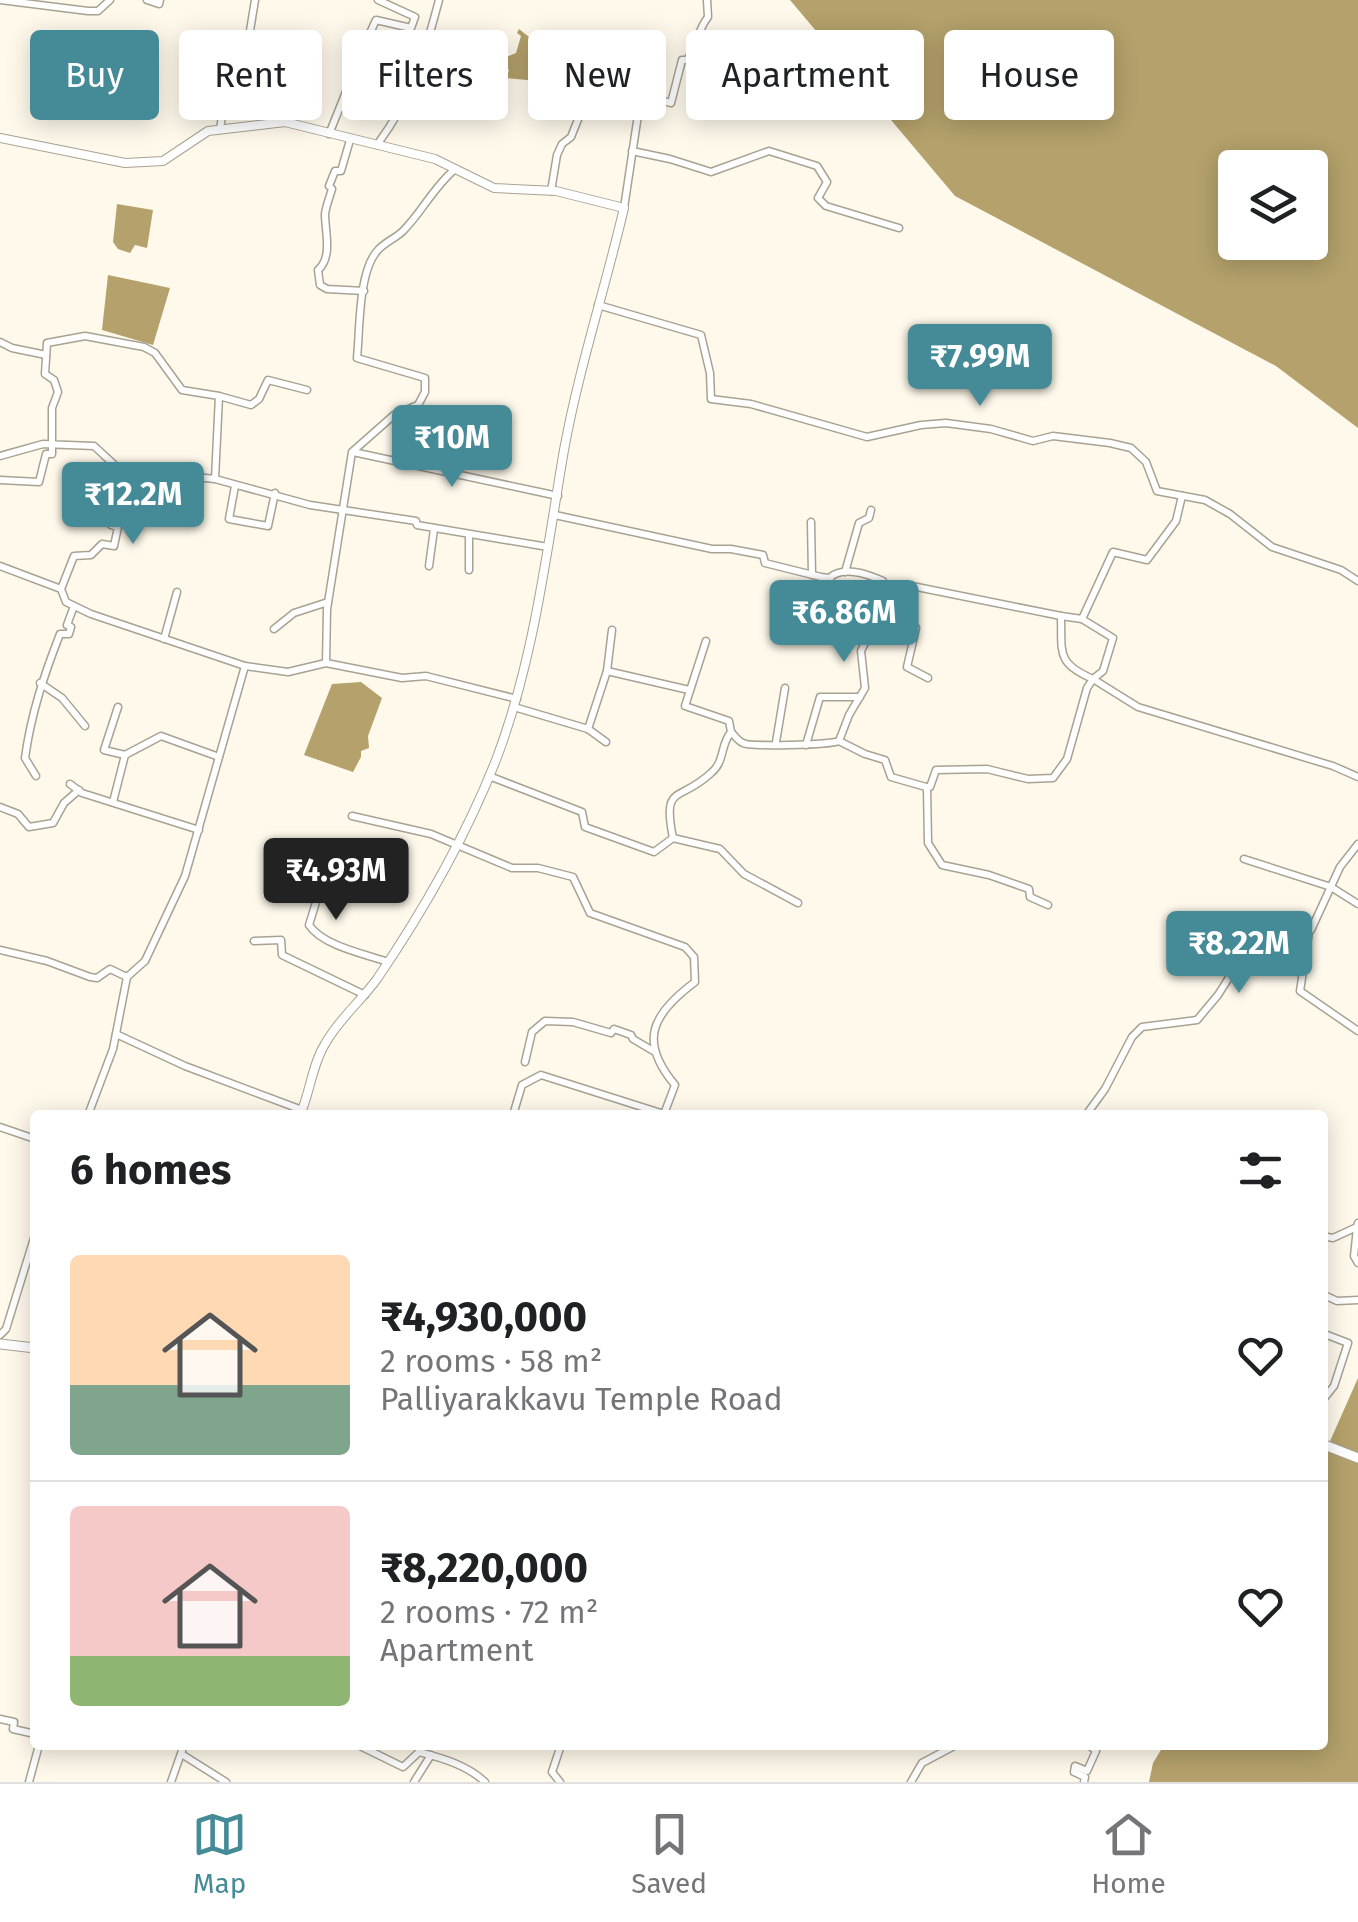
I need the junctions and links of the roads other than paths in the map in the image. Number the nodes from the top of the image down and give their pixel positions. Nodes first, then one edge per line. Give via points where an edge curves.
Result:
1 (0, 0) edge
2 (110, 0) edge
3 (147, 0) edge
4 (160, 0) edge
5 (254, 0) edge
6 (378, 0) edge
7 (439, 0) edge
8 (707, 0) edge
9 (666, 102) edge
10 (578, 120) edge
11 (637, 120) edge
12 (220, 130) junction
13 (328, 134) junction
14 (0, 138) edge
15 (350, 140) junction
16 (376, 146) junction
17 (632, 151) junction
18 (454, 170) junction
19 (551, 191) junction
20 (624, 208) junction
21 (899, 228) dead end
22 (364, 291) junction
23 (598, 305) junction
24 (0, 342) edge
25 (46, 355) junction
26 (306, 390) dead end
27 (219, 396) junction
28 (53, 444) junction
29 (352, 452) junction
30 (0, 456) edge
31 (161, 473) junction
32 (215, 479) junction
33 (0, 480) edge
34 (235, 486) junction
35 (276, 493) junction
36 (558, 496) junction
37 (1182, 496) junction
38 (344, 509) junction
39 (871, 510) dead end
40 (555, 515) junction
41 (811, 522) dead end
42 (434, 529) junction
43 (470, 535) junction
44 (548, 547) junction
45 (0, 566) edge
46 (430, 566) dead end
47 (469, 570) dead end
48 (844, 572) junction
49 (812, 575) junction
50 (1358, 581) edge
51 (61, 589) junction
52 (177, 592) dead end
53 (884, 592) junction
54 (328, 602) junction
55 (74, 606) junction
56 (883, 615) junction
57 (1061, 616) junction
58 (1082, 620) junction
59 (274, 628) dead end
60 (612, 630) dead end
61 (164, 639) junction
62 (706, 641) dead end
63 (326, 664) junction
64 (246, 666) junction
65 (607, 670) junction
66 (928, 678) dead end
67 (1093, 679) junction
68 (40, 684) junction
69 (785, 688) dead end
70 (689, 690) junction
71 (860, 697) junction
72 (516, 703) junction
73 (118, 707) dead end
74 (85, 726) dead end
75 (588, 729) junction
76 (731, 732) junction
77 (839, 741) junction
78 (606, 742) dead end
79 (776, 742) junction
80 (806, 745) junction
81 (126, 755) junction
82 (219, 757) junction
83 (36, 776) dead end
84 (489, 776) junction
85 (1358, 776) edge
86 (70, 784) dead end
87 (927, 787) junction
88 (79, 790) junction
89 (113, 802) junction
90 (0, 807) edge
91 (352, 816) dead end
92 (199, 830) junction
93 (673, 838) junction
94 (1358, 844) edge
95 (454, 846) junction
96 (1244, 858) dead end
97 (328, 860) dead end
98 (1330, 887) junction
99 (798, 904) dead end
100 (1048, 904) dead end
101 (1358, 904) edge
102 (1310, 931) junction
103 (254, 941) dead end
104 (0, 950) edge
105 (388, 962) junction
106 (128, 977) junction
107 (365, 994) junction
108 (1358, 1032) edge
109 (116, 1034) junction
110 (655, 1052) junction
111 (526, 1062) dead end
112 (90, 1110) edge
113 (295, 1110) edge
114 (303, 1110) edge
115 (514, 1110) edge
116 (651, 1110) edge
117 (666, 1110) edge
118 (1090, 1110) edge
119 (0, 1127) edge
120 (30, 1137) edge
121 (1358, 1225) edge
122 (1328, 1237) edge
123 (30, 1254) edge
124 (1358, 1264) edge
125 (1328, 1297) edge
126 (1358, 1300) edge
127 (0, 1335) edge
128 (1328, 1335) edge
129 (0, 1344) edge
130 (30, 1347) edge
131 (1328, 1394) edge
132 (1328, 1446) edge
133 (1358, 1458) edge
134 (0, 1719) edge
135 (30, 1733) edge
136 (38, 1750) edge
137 (184, 1750) edge
138 (368, 1750) edge
139 (559, 1750) edge
140 (947, 1750) edge
141 (1096, 1750) edge
142 (183, 1755) junction
143 (431, 1755) junction
144 (30, 1782) edge
145 (171, 1782) edge
146 (226, 1782) edge
147 (414, 1782) edge
148 (485, 1782) edge
149 (560, 1782) edge
150 (911, 1782) edge
151 (1084, 1782) edge

1 - 2 street via 88,12
3 - 4 street
5 - 12 street via 248,43
6 - 13 street via 415,17 411,28 376,20
7 - 16 street via 408,101
8 - 9 street via 697,47 682,60 671,103
10 - 19 street via 557,155
11 - 17 street
12 - 13 street via 285,122
12 - 14 street via 163,161 126,163
13 - 15 street
15 - 16 street
15 - 22 street via 329,186 328,253 318,270 326,289
16 - 18 street
17 - 20 street
17 - 21 street via 711,172 768,150 816,166 827,182 818,198 826,206
18 - 19 street via 494,188
18 - 22 street via 401,234 375,251
19 - 20 street
20 - 23 street
22 - 29 street via 358,358 425,378 425,392 418,405 394,415
23 - 36 street
23 - 37 street via 701,335 711,399 717,402 751,404 866,437 946,423 1033,441 1053,436 1110,442 1132,448 1146,462 1157,491
24 - 25 street
25 - 27 street via 46,343 85,336 144,347 182,390
25 - 28 street via 44,374 58,392
26 - 27 street via 268,380 251,405
27 - 32 street
28 - 30 street
28 - 31 street via 94,446 119,469
28 - 33 street via 38,482
29 - 36 street
29 - 38 street
31 - 32 street
31 - 51 street via 122,490 111,525 118,527 114,546 74,556
32 - 34 street
34 - 35 street
34 - 35 street via 230,519 268,526
35 - 38 street
36 - 40 street
37 - 50 street via 1230,514 1272,547
37 - 58 street via 1176,521 1147,560 1112,552
38 - 42 street
38 - 54 street
39 - 48 street via 859,523
40 - 44 street
40 - 49 street via 764,555 765,563
41 - 49 street
42 - 43 street
42 - 46 street
43 - 44 street
43 - 47 street
44 - 72 street
45 - 51 street
48 - 49 street
48 - 53 street via 883,582
51 - 55 street
52 - 61 street
53 - 56 street
53 - 57 street via 904,594 907,585
54 - 59 street
54 - 63 street
55 - 61 street
55 - 68 street via 68,634 60,634
56 - 66 street via 916,628 907,666
56 - 71 street via 861,651 866,680
57 - 58 street
57 - 67 street via 1063,660
58 - 67 street via 1113,638 1103,671
60 - 65 street
61 - 64 street
62 - 70 street
63 - 64 street via 288,672
63 - 72 street via 426,676
64 - 82 street
65 - 70 street
65 - 75 street
67 - 85 street via 1138,707
67 - 87 street via 1067,759 1053,778 936,770
68 - 74 street
68 - 83 street via 25,758
69 - 79 street
70 - 76 street via 685,706 728,721
71 - 77 street
71 - 80 street via 820,697
72 - 75 street
72 - 84 street
73 - 81 street via 104,750
75 - 78 street
76 - 79 street via 743,744
76 - 93 street via 712,772 670,803
77 - 80 street
77 - 87 street via 885,760 891,777
79 - 80 street
81 - 82 street via 161,736
81 - 89 street
82 - 92 street
84 - 93 street via 582,812 586,827 654,852
84 - 95 street
86 - 88 street
87 - 100 street via 928,843 942,865 1030,889 1030,897
88 - 89 street
88 - 90 street via 53,823 29,827
89 - 92 street
91 - 95 street via 431,834
92 - 106 street via 145,961
93 - 99 street via 720,849 744,874
94 - 98 street
95 - 105 street via 416,923
95 - 110 street via 512,868 573,877 590,913 694,956 696,982 674,998 653,1028
96 - 98 street
97 - 105 street via 312,931
98 - 101 street
98 - 102 street
102 - 108 street via 1300,990
102 - 118 street via 1236,965 1197,1020 1142,1027
103 - 107 street via 281,940 282,955
104 - 106 street via 90,977 110,970
105 - 107 street
106 - 109 street
107 - 114 street via 324,1044
109 - 112 street
109 - 113 street
110 - 111 street via 614,1028 611,1033 546,1021 532,1032
110 - 117 street via 675,1085
115 - 116 street via 522,1085 540,1075
119 - 120 street
121 - 122 street
121 - 124 street
123 - 127 street
125 - 126 street
128 - 131 street via 1348,1343
129 - 130 main road
132 - 133 main road
134 - 135 street
136 - 144 street
137 - 142 street
138 - 143 street via 403,1767 419,1752
139 - 149 street via 552,1772
140 - 150 street via 922,1763
141 - 151 street via 1087,1770 1076,1766
142 - 145 street
142 - 146 street
143 - 147 street
143 - 148 street

